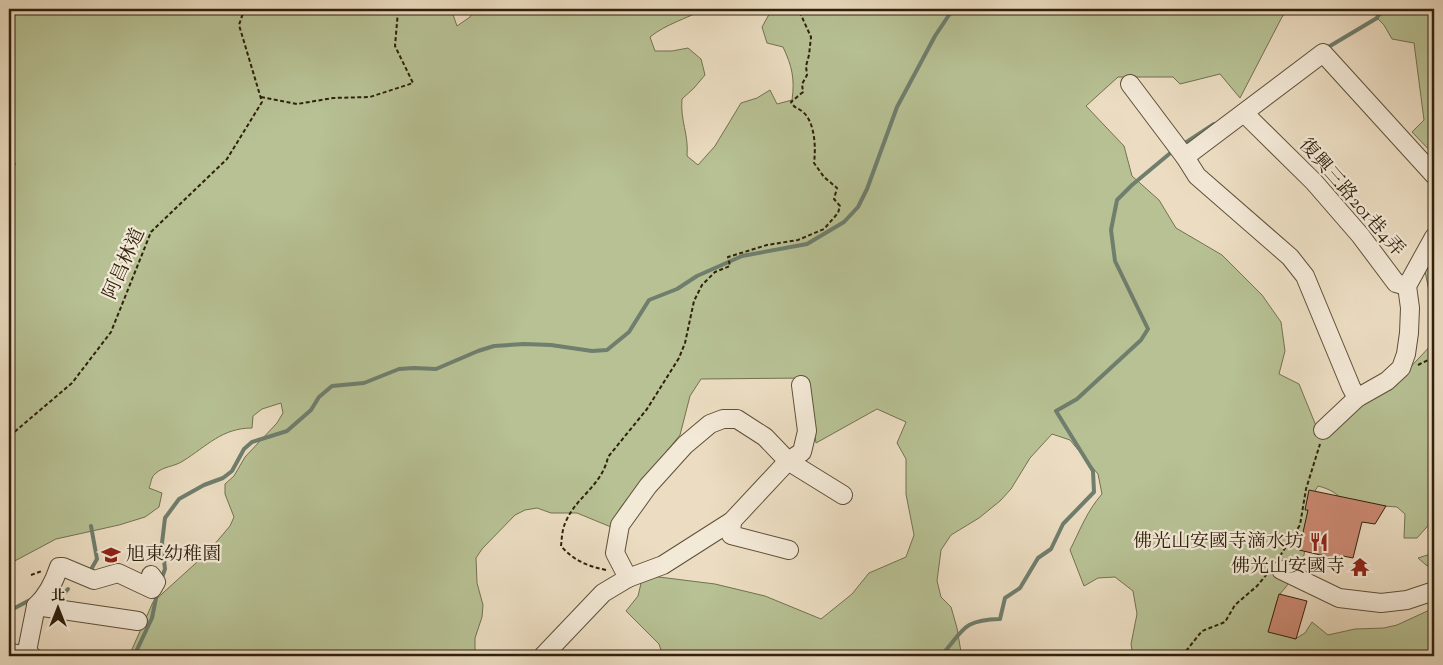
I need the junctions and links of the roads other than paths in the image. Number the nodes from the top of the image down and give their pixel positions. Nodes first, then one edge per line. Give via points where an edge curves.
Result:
1 (1130, 84) dead end
2 (1244, 113) junction
3 (1185, 157) junction
4 (1434, 175) edge
5 (1434, 237) edge
6 (1407, 286) junction
7 (802, 385) dead end
8 (1357, 398) junction
9 (1322, 436) road end
10 (788, 461) junction
11 (843, 495) dead end
12 (732, 521) junction
13 (789, 550) dead end
14 (1275, 568) road end
15 (151, 575) dead end
16 (628, 578) junction
17 (1434, 591) edge
18 (43, 599) junction
19 (138, 621) dead end
20 (23, 655) edge
21 (543, 656) edge

1 - 3 street
2 - 3 street
2 - 4 street via 1323,53
2 - 6 street, 復興三路201巷4弄 via 1314,182 1396,283
3 - 8 street via 1197,176 1290,257 1305,276
5 - 6 street
6 - 8 street via 1409,334 1401,368 1387,381
7 - 10 street via 807,432 802,452
8 - 9 street
10 - 11 street
10 - 12 street
10 - 16 street via 765,436 736,419 710,424 685,445 648,486 620,525 615,553
12 - 13 street via 731,535
12 - 16 street via 663,565
14 - 17 street via 1339,598 1381,603 1407,600
15 - 18 street via 156,582 152,589 118,573 94,580 59,567
16 - 21 street via 602,593
18 - 19 street
18 - 20 street

